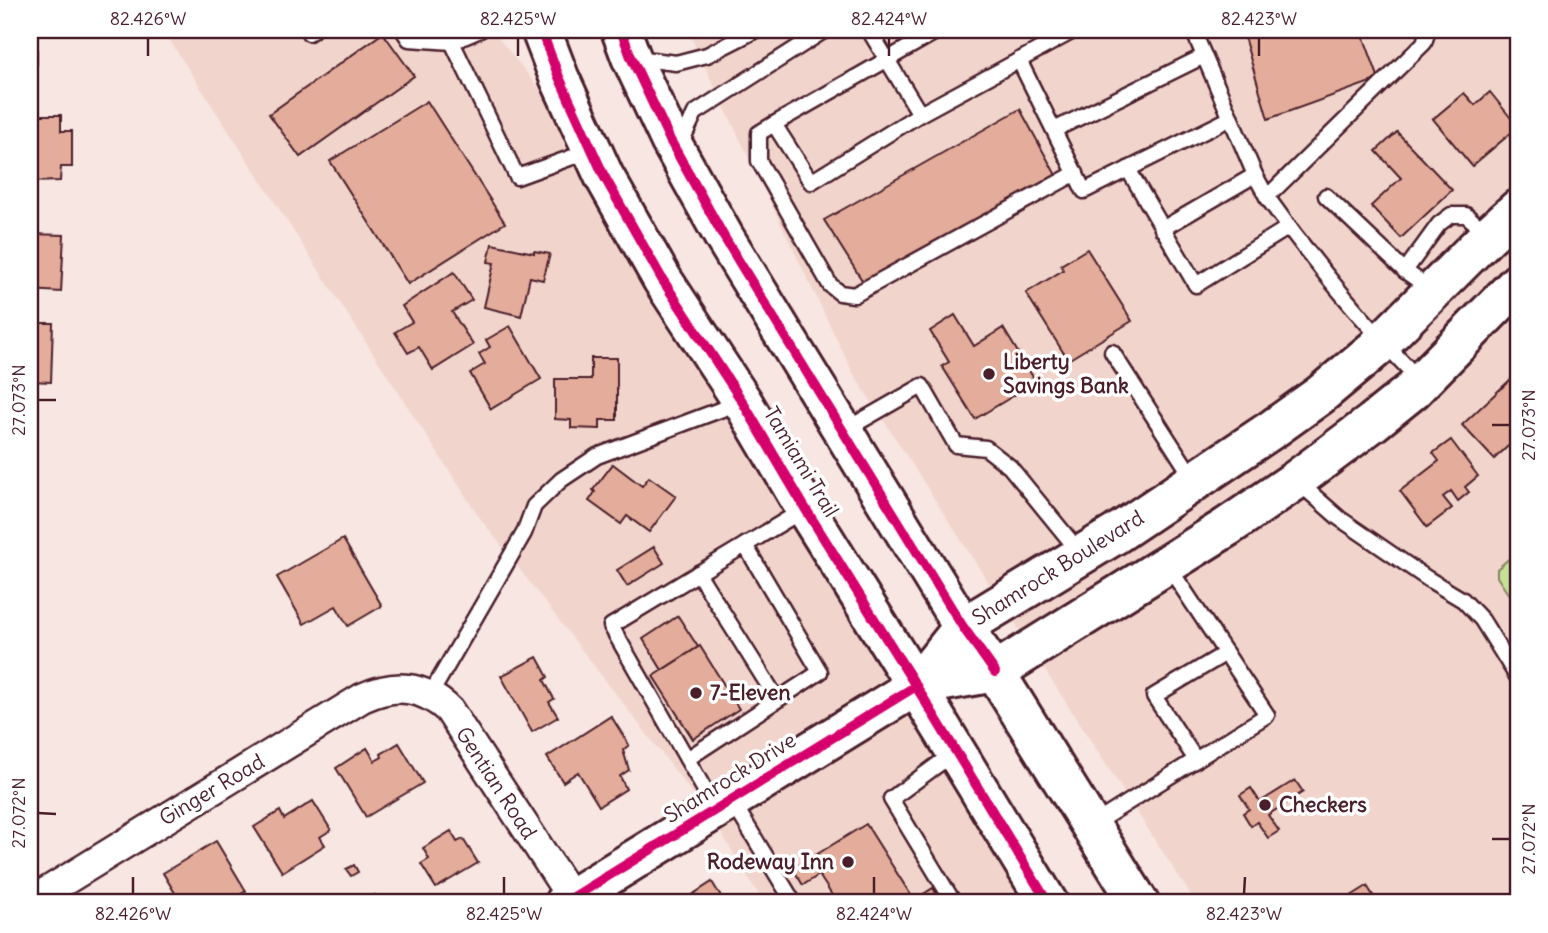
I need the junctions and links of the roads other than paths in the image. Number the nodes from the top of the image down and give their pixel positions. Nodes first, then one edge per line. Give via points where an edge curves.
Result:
1 (403, 30) edge
2 (480, 30) edge
3 (541, 30) edge
4 (756, 30) edge
5 (825, 30) edge
6 (869, 30) edge
7 (939, 30) edge
8 (1075, 30) edge
9 (1193, 30) edge
10 (1428, 30) edge
11 (452, 42) junction
12 (626, 44) edge
13 (1204, 56) junction
14 (887, 59) junction
15 (1019, 60) junction
16 (920, 114) junction
17 (1231, 118) junction
18 (774, 124) junction
19 (1054, 130) junction
20 (592, 150) junction
21 (677, 151) junction
22 (1128, 169) junction
23 (1076, 173) junction
24 (1255, 175) junction
25 (1326, 196) dead end
26 (1267, 197) junction
27 (1518, 209) edge
28 (1289, 227) junction
29 (1162, 229) junction
30 (1419, 281) junction
31 (1518, 283) edge
32 (1382, 342) junction
33 (1112, 352) dead end
34 (1420, 382) junction
35 (742, 401) junction
36 (843, 431) junction
37 (1296, 480) junction
38 (1195, 481) junction
39 (805, 508) junction
40 (745, 545) junction
41 (1082, 555) junction
42 (1168, 565) junction
43 (698, 573) junction
44 (963, 627) junction
45 (1226, 653) junction
46 (995, 672) junction
47 (1518, 678) edge
48 (916, 686) junction
49 (398, 688) joint
50 (429, 696) junction
51 (777, 699) junction
52 (956, 751) junction
53 (687, 759) junction
54 (1196, 760) junction
55 (724, 805) junction
56 (1091, 826) junction
57 (31, 897) edge
58 (570, 902) edge
59 (794, 903) edge
60 (954, 903) edge
61 (1048, 903) edge
62 (1139, 903) edge

1 - 11 lane via 409,39
2 - 11 lane
3 - 20 main road, Tamiami Trail
4 - 12 lane via 707,55 676,63
5 - 21 lane via 695,113
6 - 14 lane
7 - 14 lane
8 - 15 lane
9 - 13 lane
10 - 26 lane via 1424,43
11 - 20 lane via 517,177
12 - 21 main road
13 - 17 lane
13 - 19 lane
14 - 16 lane
14 - 18 lane
15 - 16 lane
15 - 19 lane
16 - 18 lane via 811,182
17 - 22 lane
17 - 24 lane
18 - 23 lane via 759,133 759,161 830,285 840,293 860,292
19 - 23 lane
20 - 35 main road, Tamiami Trail via 662,279
21 - 36 main road
22 - 23 lane via 1084,191
22 - 29 lane
24 - 26 lane
24 - 29 lane
25 - 30 lane
26 - 28 lane
27 - 30 main road, Shamrock Boulevard
28 - 29 lane via 1196,285
28 - 32 lane
30 - 32 main road, Shamrock Boulevard
31 - 34 main road
32 - 34 lane
32 - 38 main road, Shamrock Boulevard via 1320,395
33 - 38 lane
34 - 37 main road
35 - 39 main road, Tamiami Trail
35 - 50 lane via 597,456 561,480 534,506 524,533
36 - 41 lane via 922,386 956,445 986,448 1010,467
36 - 44 main road
37 - 42 main road
37 - 47 lane via 1339,517 1463,600 1482,620
38 - 41 main road, Shamrock Boulevard
39 - 40 lane
39 - 48 main road, Tamiami Trail
40 - 43 lane
40 - 51 lane via 820,671
41 - 44 main road, Shamrock Boulevard
42 - 45 lane
42 - 46 main road
43 - 51 lane
43 - 53 lane via 611,626
44 - 46 main road
44 - 48 main road, Shamrock Boulevard
45 - 54 lane via 1267,715
45 - 54 lane via 1154,696
46 - 48 main road
46 - 56 main road
48 - 52 main road, Tamiami Trail
48 - 55 main road, Shamrock Drive
49 - 50 street, Gentian Road
49 - 57 street, Ginger Road via 362,698
50 - 58 street, Gentian Road via 449,710
51 - 53 lane
52 - 60 lane via 891,799
52 - 61 main road, Tamiami Trail
53 - 55 lane
54 - 56 lane
55 - 58 main road, Shamrock Drive
55 - 59 lane
56 - 62 main road

